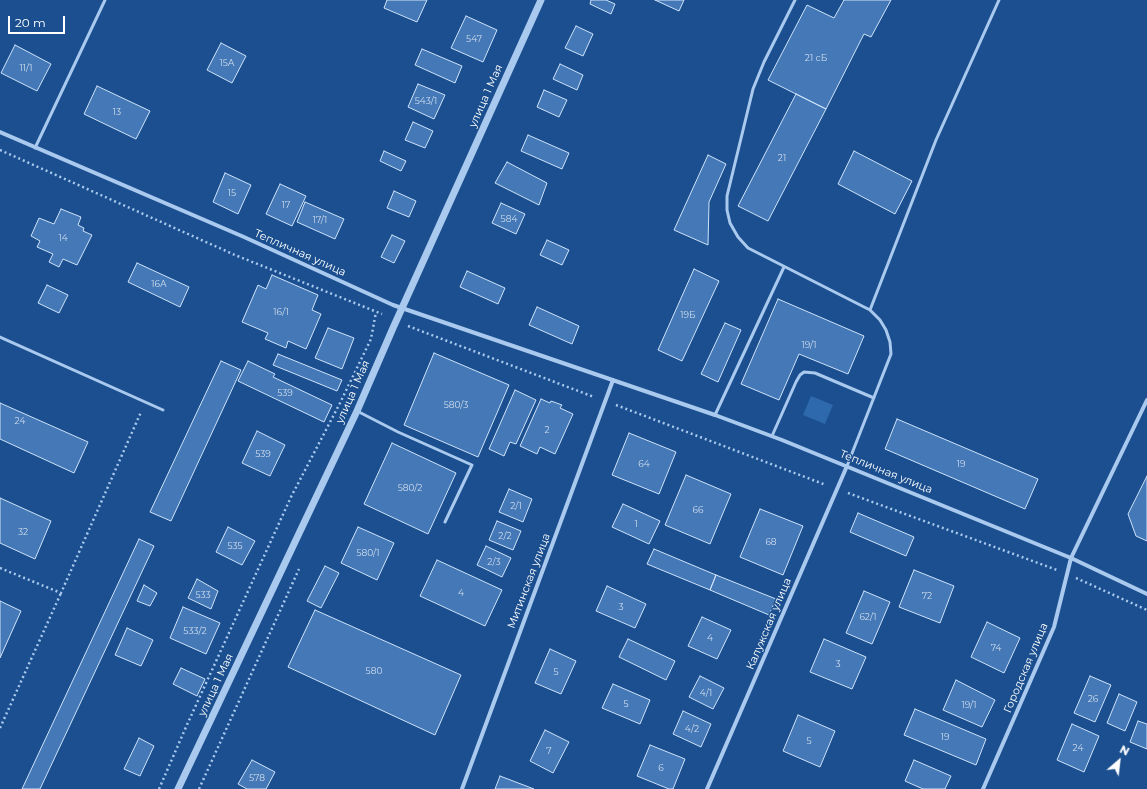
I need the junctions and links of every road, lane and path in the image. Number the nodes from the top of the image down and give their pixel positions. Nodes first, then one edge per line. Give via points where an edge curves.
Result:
1 (105, 0) edge
2 (541, 0) edge
3 (795, 0) edge
4 (999, 0) edge
5 (0, 132) edge
6 (35, 148) junction
7 (0, 150) edge
8 (784, 267) junction
9 (403, 308) junction
10 (870, 310) junction
11 (376, 312) junction
12 (397, 321) junction
13 (0, 337) edge
14 (613, 380) junction
15 (874, 398) junction
16 (1147, 400) edge
17 (606, 401) junction
18 (145, 403) junction
19 (163, 410) dead end
20 (357, 411) junction
21 (715, 415) junction
22 (772, 436) junction
23 (847, 466) junction
24 (837, 489) junction
25 (445, 522) dead end
26 (1071, 558) junction
27 (299, 567) dead end
28 (0, 568) edge
29 (1067, 574) junction
30 (61, 593) junction
31 (1147, 594) edge
32 (1147, 610) edge
33 (0, 728) edge
34 (159, 789) edge
35 (178, 789) edge
36 (199, 789) edge
37 (462, 789) edge
38 (707, 789) edge
39 (983, 789) edge

1 - 6 lane
2 - 9 street, улица 1 Мая
3 - 8 lane via 758,74 727,196 730,223 738,237 748,248
4 - 10 lane via 936,140
5 - 6 street, Тепличная улица
6 - 9 street, Тепличная улица
7 - 11 path via 235,255
8 - 10 lane
8 - 21 lane
9 - 12 street, улица 1 Мая
9 - 14 street, Тепличная улица
10 - 15 lane via 886,330 891,354
11 - 12 path
11 - 34 path via 371,338 291,497
12 - 17 path
12 - 20 street, улица 1 Мая
13 - 18 lane
14 - 17 street, Митинская улица
14 - 21 street, Тепличная улица
15 - 22 lane via 815,373 804,372 796,382
15 - 23 lane
16 - 26 street, Городская улица
17 - 24 path
17 - 37 street, Митинская улица
18 - 19 lane
18 - 30 path
20 - 25 lane via 472,465
20 - 35 street, улица 1 Мая
21 - 22 street, Тепличная улица
22 - 23 street, Тепличная улица
23 - 24 street, Калужская улица
23 - 26 street, Тепличная улица
24 - 29 path
24 - 38 street, Калужская улица
26 - 29 street, Городская улица
26 - 31 street, Тепличная улица
27 - 36 path
28 - 30 path
29 - 32 path
29 - 39 street, Городская улица via 1054,627
30 - 33 path

